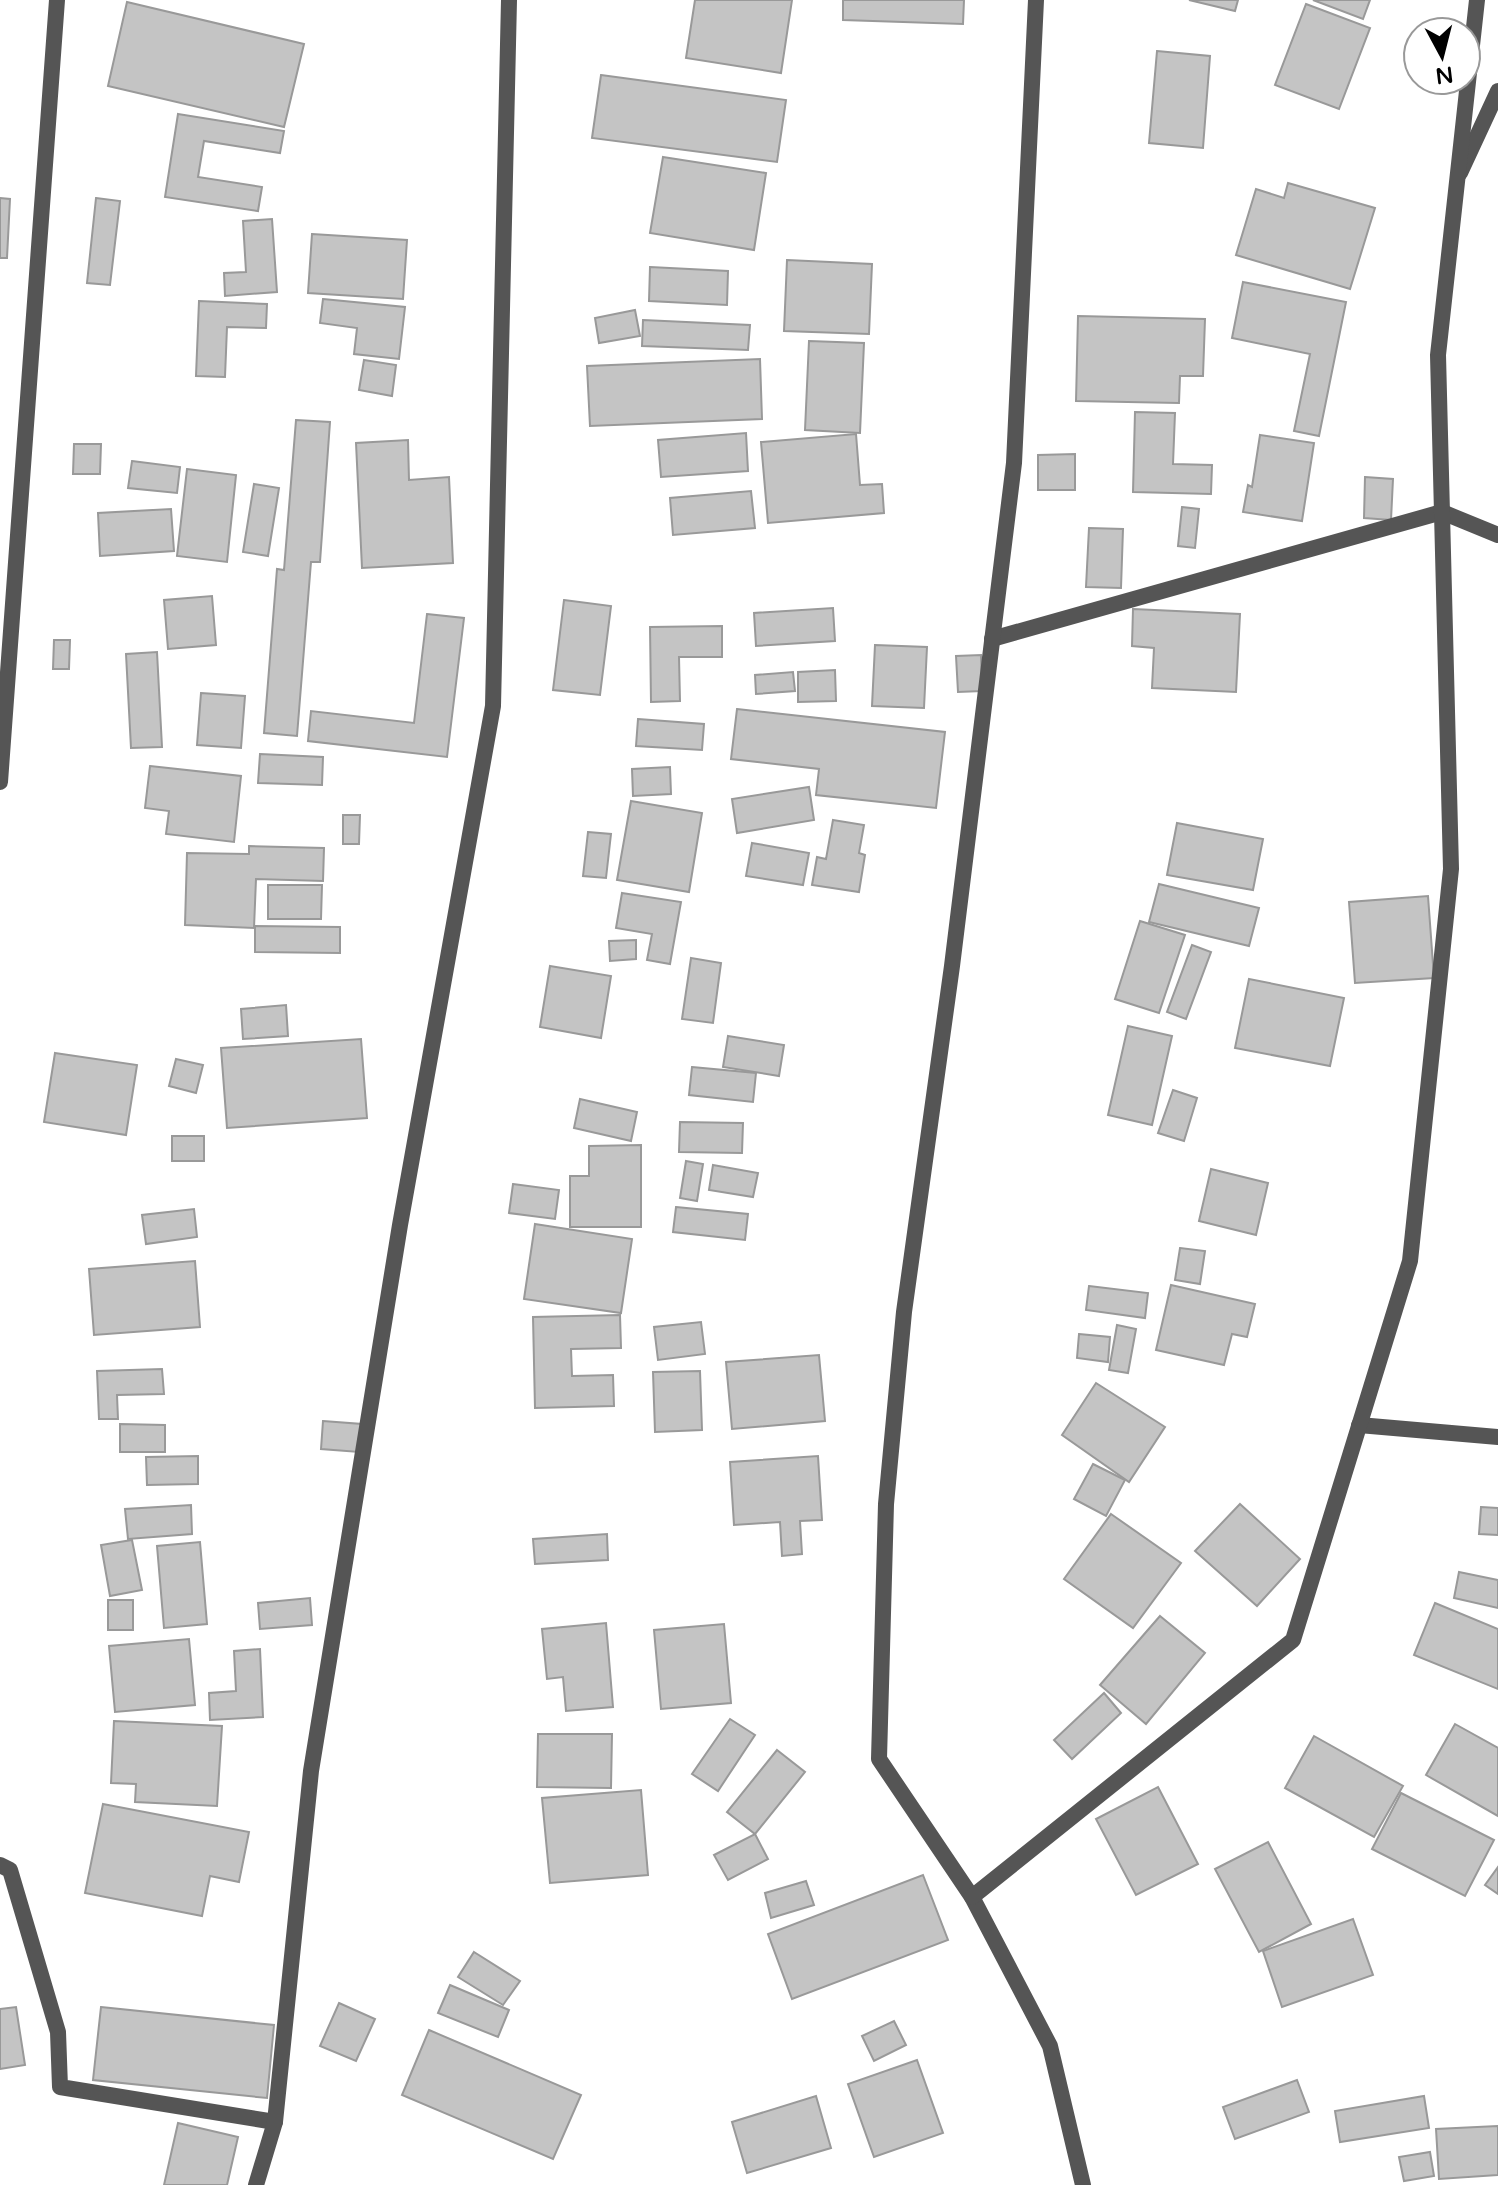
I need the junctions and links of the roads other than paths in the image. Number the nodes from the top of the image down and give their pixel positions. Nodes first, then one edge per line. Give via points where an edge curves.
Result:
1 (57, 0) edge
2 (509, 0) edge
3 (1036, 0) edge
4 (1477, 0) edge
5 (1498, 91) edge
6 (1458, 177) junction
7 (1442, 512) junction
8 (1498, 535) edge
9 (992, 639) junction
10 (0, 782) edge
11 (1359, 1425) junction
12 (1498, 1437) edge
13 (0, 1865) edge
14 (972, 1897) junction
15 (275, 2122) junction
16 (256, 2185) edge
17 (1083, 2185) edge

1 - 10 street
2 - 15 street via 493,706 400,1225 311,1771
3 - 9 street via 1014,463
4 - 6 street
5 - 6 street
6 - 7 street via 1438,355
7 - 8 street
7 - 9 street
7 - 11 street via 1451,869 1410,1261
9 - 14 street via 904,1312 886,1504 879,1759
11 - 12 street
11 - 14 street via 1293,1640
13 - 15 street via 10,1870 58,2032 60,2087
14 - 17 street via 1050,2046
15 - 16 street

